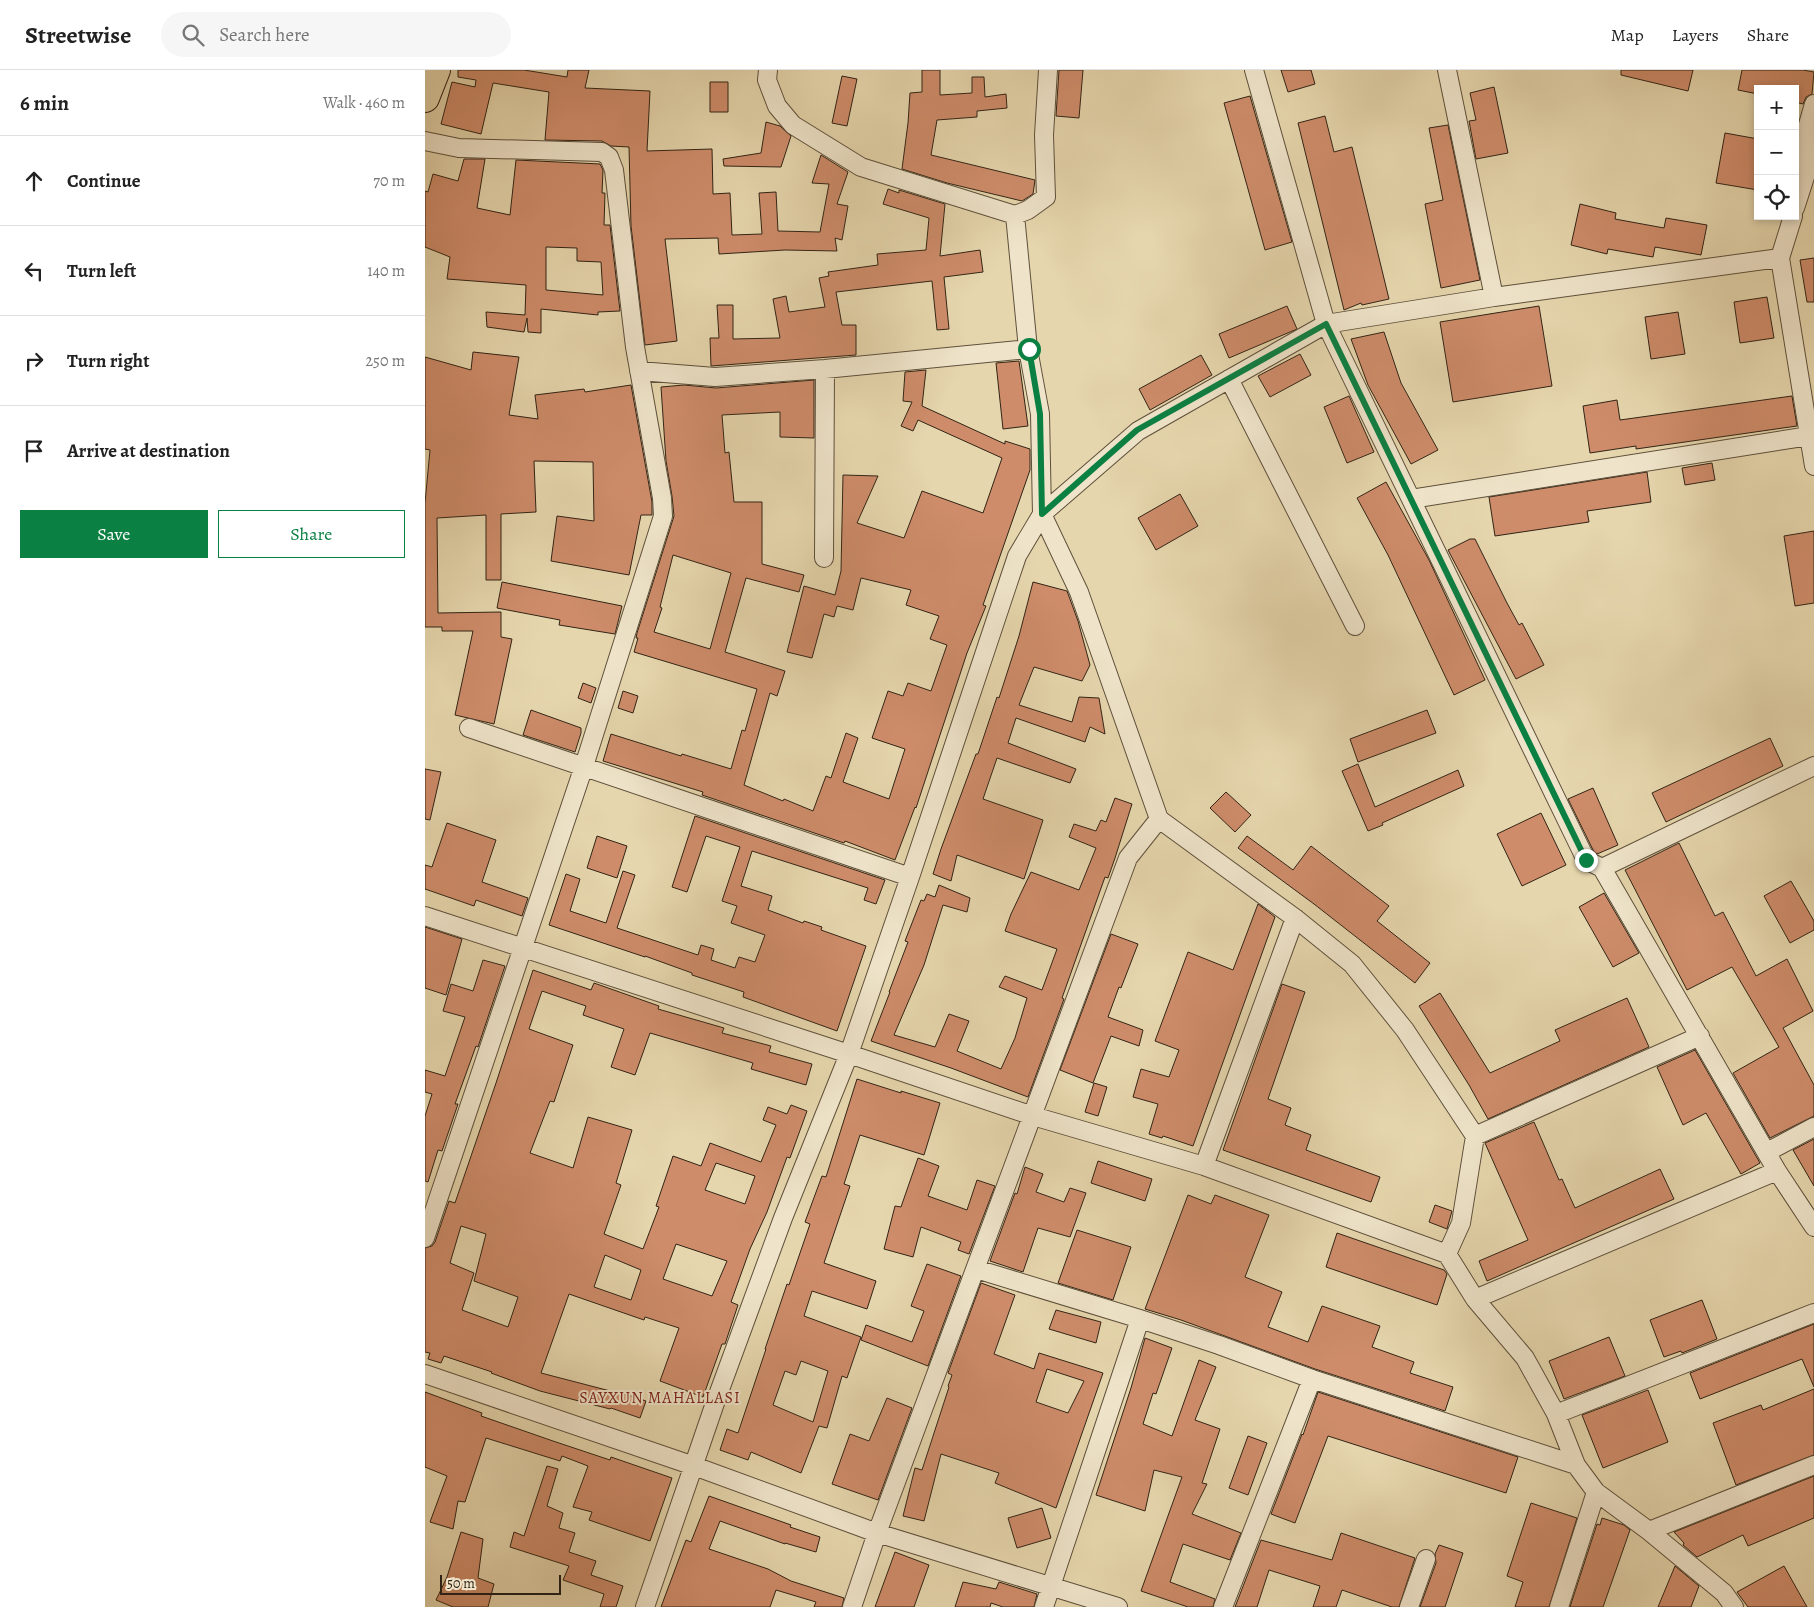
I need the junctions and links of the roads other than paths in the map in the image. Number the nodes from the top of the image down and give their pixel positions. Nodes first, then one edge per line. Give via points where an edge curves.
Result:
1 (436, 70) edge
2 (768, 70) edge
3 (1048, 70) edge
4 (1254, 70) edge
5 (1447, 70) edge
6 (425, 98) edge
7 (1814, 104) edge
8 (425, 141) edge
9 (1809, 175) edge
10 (1799, 199) edge
11 (1015, 215) junction
12 (1792, 220) edge
13 (1780, 258) junction
14 (1494, 297) junction
15 (1326, 324) junction
16 (1029, 349) junction
17 (825, 370) junction
18 (639, 371) junction
19 (1229, 379) junction
20 (1809, 436) junction
21 (1814, 466) edge
22 (1411, 499) junction
23 (1042, 514) junction
24 (824, 558) dead end
25 (1355, 626) dead end
26 (469, 728) dead end
27 (584, 766) junction
28 (1814, 766) edge
29 (1159, 819) junction
30 (1602, 868) junction
31 (911, 877) junction
32 (425, 916) edge
33 (1295, 918) junction
34 (524, 947) junction
35 (1701, 1036) junction
36 (849, 1054) junction
37 (1033, 1116) junction
38 (1814, 1127) edge
39 (1475, 1136) junction
40 (1767, 1152) junction
41 (1204, 1166) junction
42 (1777, 1171) junction
43 (1814, 1226) edge
44 (425, 1238) edge
45 (1447, 1254) junction
46 (976, 1269) junction
47 (1475, 1299) junction
48 (1814, 1313) edge
49 (1140, 1319) junction
50 (425, 1374) edge
51 (1311, 1379) junction
52 (1556, 1414) junction
53 (1576, 1465) junction
54 (1814, 1465) edge
55 (694, 1466) junction
56 (1596, 1492) junction
57 (1649, 1531) junction
58 (877, 1533) junction
59 (1426, 1559) dead end
60 (1050, 1585) junction
61 (645, 1607) edge
62 (852, 1607) edge
63 (1044, 1607) edge
64 (1118, 1607) edge
65 (1223, 1607) edge
66 (1409, 1607) edge
67 (1559, 1607) edge
68 (1734, 1607) edge

1 - 6 main road
2 - 11 street via 767,80 777,106 793,125 861,167
3 - 11 street via 1044,135 1046,197
4 - 15 street
5 - 14 street
7 - 9 street via 1805,135
8 - 18 street via 459,148 602,152 609,157 614,170
9 - 10 street
11 - 16 street
12 - 13 street
13 - 14 street
13 - 20 street
14 - 15 street
15 - 19 street
15 - 22 street
16 - 17 street
16 - 23 street via 1040,414
17 - 18 street via 715,377
17 - 24 street
18 - 27 street via 663,516
19 - 23 street via 1137,430
19 - 25 street
20 - 21 street
20 - 22 street
22 - 30 street via 1586,860
23 - 29 street via 1079,592
23 - 31 street via 1017,556
26 - 27 street
27 - 31 street
27 - 34 street
28 - 30 street
29 - 33 street
29 - 37 street via 1128,858
30 - 35 street
31 - 36 street
32 - 34 street
33 - 39 street via 1352,964 1405,1030
33 - 41 street
34 - 36 street
34 - 44 street
35 - 39 street
35 - 40 street
36 - 37 street
36 - 55 street via 783,1218
37 - 41 street
37 - 46 street
38 - 40 street
39 - 45 street via 1461,1223
40 - 42 street
41 - 45 street
42 - 43 street
42 - 47 street
45 - 47 street
46 - 49 street
46 - 58 street
47 - 52 street via 1525,1358
48 - 52 street
49 - 51 street
49 - 60 street
50 - 55 street
51 - 53 street
51 - 65 street
52 - 53 street
53 - 56 street
54 - 57 street
55 - 58 street
55 - 61 street
56 - 57 street
56 - 67 street
57 - 68 street via 1724,1594
58 - 60 street
58 - 62 street
59 - 66 street
60 - 63 street
60 - 64 street

